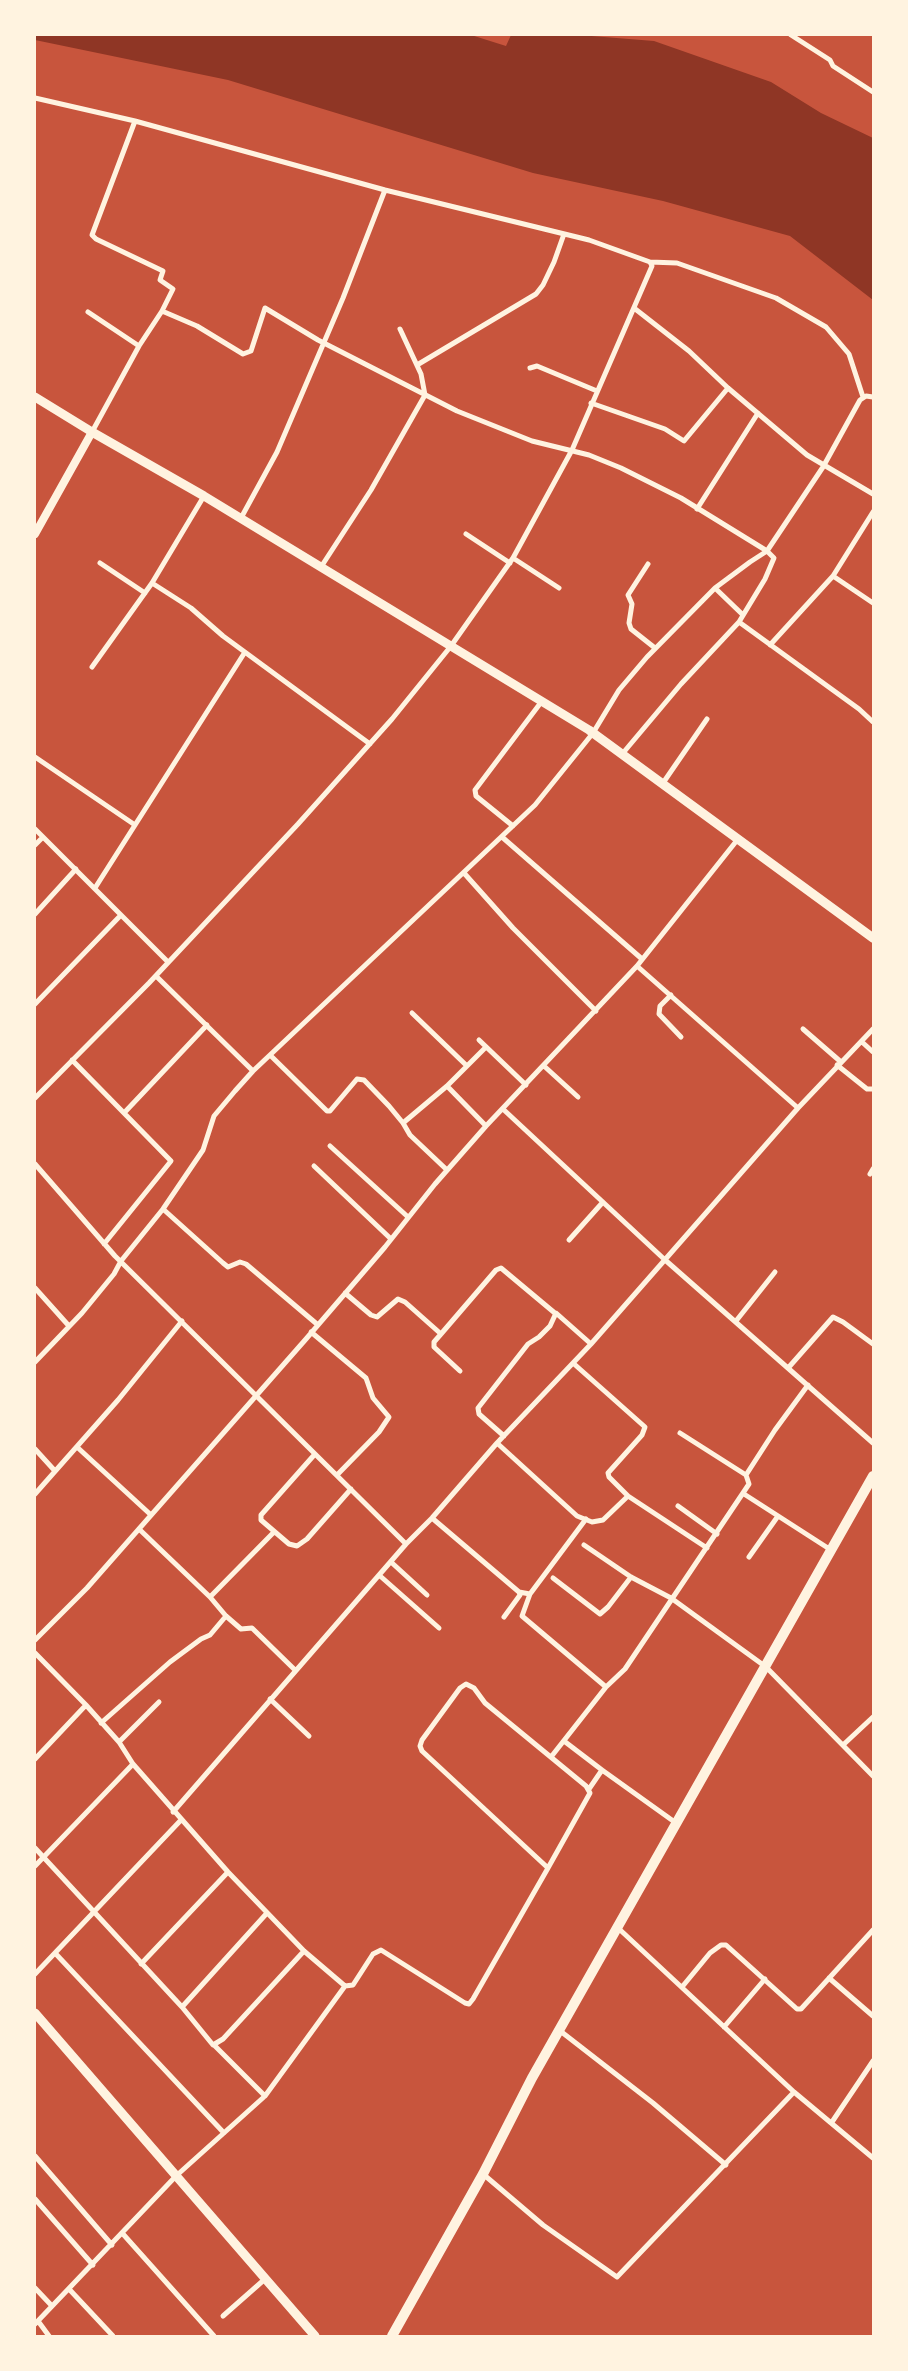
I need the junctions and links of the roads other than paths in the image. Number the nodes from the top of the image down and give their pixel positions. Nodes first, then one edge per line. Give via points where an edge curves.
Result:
1 (791, 35) edge
2 (873, 92) edge
3 (35, 98) edge
4 (134, 121) junction
5 (384, 190) junction
6 (564, 234) junction
7 (650, 262) junction
8 (634, 308) junction
9 (162, 311) junction
10 (88, 312) dead end
11 (400, 329) dead end
12 (324, 343) junction
13 (140, 346) junction
14 (417, 365) junction
15 (530, 368) dead end
16 (728, 388) junction
17 (597, 391) junction
18 (425, 395) junction
19 (35, 397) edge
20 (863, 397) junction
21 (873, 397) edge
22 (591, 403) junction
23 (758, 414) junction
24 (92, 432) junction
25 (572, 450) junction
26 (823, 466) junction
27 (873, 494) edge
28 (204, 496) junction
29 (697, 509) junction
30 (873, 512) edge
31 (241, 518) junction
32 (35, 534) edge
33 (466, 534) dead end
34 (767, 551) junction
35 (511, 560) junction
36 (100, 564) dead end
37 (648, 564) dead end
38 (320, 567) junction
39 (833, 576) junction
40 (152, 583) junction
41 (559, 588) dead end
42 (714, 588) junction
43 (145, 593) junction
44 (873, 603) edge
45 (743, 615) junction
46 (739, 622) junction
47 (770, 645) junction
48 (451, 646) junction
49 (655, 648) junction
50 (245, 652) junction
51 (92, 667) dead end
52 (542, 701) junction
53 (707, 719) dead end
54 (873, 722) edge
55 (593, 733) junction
56 (370, 744) junction
57 (623, 753) junction
58 (35, 757) edge
59 (663, 783) junction
60 (134, 825) junction
61 (513, 826) junction
62 (35, 828) edge
63 (43, 837) junction
64 (502, 837) junction
65 (738, 839) junction
66 (35, 845) edge
67 (76, 869) junction
68 (464, 873) junction
69 (95, 888) junction
70 (35, 914) edge
71 (121, 915) junction
72 (872, 937) edge
73 (642, 959) junction
74 (168, 962) junction
75 (637, 966) junction
76 (156, 976) junction
77 (671, 995) junction
78 (35, 1004) edge
79 (596, 1011) junction
80 (412, 1014) dead end
81 (207, 1025) junction
82 (803, 1029) dead end
83 (873, 1029) edge
84 (681, 1037) dead end
85 (479, 1040) dead end
86 (862, 1042) junction
87 (486, 1047) junction
88 (873, 1052) edge
89 (270, 1055) junction
90 (72, 1060) junction
91 (839, 1064) junction
92 (467, 1066) junction
93 (544, 1066) junction
94 (253, 1071) junction
95 (526, 1085) junction
96 (447, 1086) junction
97 (873, 1089) edge
98 (578, 1097) dead end
99 (35, 1098) edge
100 (798, 1108) junction
101 (504, 1110) junction
102 (124, 1113) junction
103 (403, 1123) junction
104 (486, 1126) junction
105 (330, 1146) dead end
106 (35, 1164) edge
107 (314, 1166) dead end
108 (447, 1170) junction
109 (603, 1202) junction
110 (162, 1209) junction
111 (408, 1217) junction
112 (391, 1239) junction
113 (569, 1240) dead end
114 (104, 1244) junction
115 (664, 1259) junction
116 (120, 1261) junction
117 (775, 1272) dead end
118 (35, 1288) edge
119 (345, 1293) junction
120 (556, 1314) junction
121 (182, 1320) junction
122 (736, 1322) junction
123 (318, 1325) junction
124 (69, 1326) junction
125 (312, 1332) junction
126 (441, 1334) junction
127 (591, 1344) junction
128 (873, 1344) edge
129 (35, 1362) edge
130 (573, 1363) junction
131 (789, 1367) junction
132 (460, 1371) dead end
133 (808, 1385) junction
134 (256, 1393) junction
135 (680, 1432) dead end
136 (504, 1436) junction
137 (497, 1443) junction
138 (873, 1443) edge
139 (77, 1447) junction
140 (35, 1449) edge
141 (315, 1454) junction
142 (55, 1471) junction
143 (337, 1475) junction
144 (746, 1475) junction
145 (872, 1483) edge
146 (351, 1489) junction
147 (35, 1494) edge
148 (744, 1494) junction
149 (628, 1496) junction
150 (678, 1506) dead end
151 (151, 1515) junction
152 (778, 1516) junction
153 (432, 1518) junction
154 (586, 1519) junction
155 (139, 1529) junction
156 (274, 1532) junction
157 (717, 1534) junction
158 (406, 1544) junction
159 (584, 1545) dead end
160 (707, 1548) junction
161 (831, 1550) junction
162 (749, 1557) dead end
163 (391, 1562) junction
164 (379, 1575) junction
165 (631, 1577) junction
166 (553, 1578) dead end
167 (519, 1592) junction
168 (530, 1594) junction
169 (427, 1595) dead end
170 (210, 1597) junction
171 (671, 1598) junction
172 (226, 1616) junction
173 (504, 1617) dead end
174 (439, 1628) dead end
175 (35, 1640) edge
176 (35, 1653) edge
177 (766, 1667) junction
178 (295, 1670) junction
179 (606, 1687) junction
180 (270, 1699) junction
181 (159, 1702) dead end
182 (86, 1705) junction
183 (873, 1717) edge
184 (100, 1722) junction
185 (309, 1736) dead end
186 (564, 1741) junction
187 (120, 1742) junction
188 (843, 1745) junction
189 (551, 1757) junction
190 (35, 1759) edge
191 (133, 1764) junction
192 (602, 1770) junction
193 (873, 1776) edge
194 (589, 1789) junction
195 (173, 1812) junction
196 (181, 1820) junction
197 (677, 1823) junction
198 (35, 1848) edge
199 (43, 1858) junction
200 (35, 1866) edge
201 (548, 1868) junction
202 (228, 1872) junction
203 (93, 1912) junction
204 (267, 1913) junction
205 (617, 1927) junction
206 (873, 1930) edge
207 (304, 1950) junction
208 (55, 1953) junction
209 (141, 1964) junction
210 (35, 1974) edge
211 (828, 1978) junction
212 (766, 1979) junction
213 (345, 1986) junction
214 (682, 1988) junction
215 (182, 2007) junction
216 (35, 2013) edge
217 (873, 2016) edge
218 (724, 2027) junction
219 (559, 2030) junction
220 (214, 2045) junction
221 (873, 2061) edge
222 (794, 2092) junction
223 (266, 2096) junction
224 (832, 2122) junction
225 (224, 2133) junction
226 (35, 2156) edge
227 (873, 2158) edge
228 (726, 2165) junction
229 (482, 2174) junction
230 (176, 2176) junction
231 (35, 2199) edge
232 (123, 2234) junction
233 (112, 2245) junction
234 (93, 2265) junction
235 (265, 2278) junction
236 (35, 2288) edge
237 (69, 2289) junction
238 (52, 2306) junction
239 (223, 2316) dead end
240 (37, 2322) edge
241 (50, 2336) edge
242 (112, 2336) edge
243 (214, 2336) edge
244 (315, 2336) edge
245 (392, 2336) edge

1 - 2 street
3 - 4 street
4 - 5 street
4 - 9 street via 92,235 163,271 160,280 173,289
5 - 6 street
5 - 12 street
6 - 7 street
6 - 14 street via 554,262 536,294
7 - 8 street via 652,269
7 - 20 street via 677,263 776,298 826,328 848,354
8 - 16 street via 682,345
8 - 17 street
9 - 12 street via 197,326 243,354 251,350 265,308
9 - 13 street
10 - 13 street
11 - 14 street
12 - 18 street
12 - 31 street via 277,452
13 - 24 street
14 - 18 street
15 - 17 street via 537,366
16 - 22 street via 684,441 665,429
16 - 23 street
17 - 22 street
18 - 25 street via 532,441
18 - 38 street via 371,490
19 - 24 main road
20 - 21 street
20 - 26 street
22 - 25 street
23 - 26 street
23 - 29 street
24 - 28 main road
24 - 32 street
25 - 29 street via 621,468
25 - 35 street
26 - 27 street
26 - 34 street
28 - 31 main road
28 - 40 street
29 - 34 street
30 - 39 street
31 - 38 main road
33 - 35 street
34 - 42 street
34 - 45 street via 773,560
35 - 41 street
35 - 48 street
36 - 43 street
37 - 49 street via 628,595 632,604 628,623
38 - 48 main road
39 - 44 street
39 - 47 street
40 - 43 street
40 - 50 street via 191,608
42 - 45 street
42 - 49 street
43 - 51 street
45 - 46 street
46 - 47 street
46 - 57 street
47 - 54 street
48 - 52 main road
48 - 56 street
49 - 55 street via 619,690
50 - 56 street
50 - 60 street
52 - 55 main road
52 - 61 street via 475,790 476,796
53 - 59 street
55 - 57 main road
55 - 61 street via 553,785
56 - 74 street
57 - 59 main road
58 - 60 street
59 - 65 main road
60 - 69 street
61 - 64 street
62 - 63 street
63 - 66 street
63 - 67 street
64 - 68 street
64 - 73 street
65 - 72 main road
65 - 73 street
67 - 69 street
67 - 70 street
68 - 79 street via 513,928
68 - 89 street
69 - 71 street
71 - 74 street
71 - 78 street
73 - 75 street
74 - 76 street
75 - 77 street
75 - 79 street
76 - 81 street
76 - 90 street
77 - 84 street via 660,1006 659,1014
77 - 100 street
79 - 93 street
80 - 92 street
81 - 94 street
81 - 102 street
82 - 91 street
83 - 86 street
85 - 87 street
86 - 88 street
86 - 91 street
87 - 92 street
87 - 95 street
89 - 94 street
89 - 103 street via 327,1111 359,1078
90 - 99 street
90 - 102 street
91 - 97 street via 867,1089
91 - 100 street
92 - 96 street
93 - 95 street
93 - 98 street
94 - 110 street via 214,1116 203,1150
95 - 101 street
96 - 103 street
96 - 104 street
100 - 115 street
101 - 104 street
101 - 109 street
102 - 114 street via 171,1162
103 - 108 street via 410,1136
104 - 108 street
105 - 111 street
106 - 114 street
107 - 112 street
108 - 111 street
109 - 113 street
109 - 115 street
110 - 116 street
110 - 123 street via 228,1267 240,1262 246,1264
111 - 112 street
112 - 119 street
114 - 116 street
115 - 122 street
115 - 127 street
116 - 121 street
116 - 124 street via 114,1274
117 - 122 street
118 - 124 street
119 - 123 street
119 - 126 street via 377,1317 398,1299
120 - 126 street via 501,1268
120 - 127 street
120 - 136 street via 550,1326 528,1344 478,1408 479,1414
121 - 134 street
121 - 139 street
122 - 131 street
123 - 125 street
124 - 129 street
125 - 134 street
125 - 143 street via 366,1378 373,1398 389,1417 379,1432
126 - 132 street via 434,1347
127 - 130 street
128 - 131 street via 844,1322 833,1318
130 - 136 street
130 - 149 street via 645,1427 642,1435 608,1473
131 - 133 street
133 - 138 street
133 - 144 street
134 - 141 street
134 - 151 street
135 - 144 street
136 - 137 street
137 - 153 street
137 - 154 street via 577,1516
139 - 142 street
139 - 151 street
140 - 142 street
141 - 143 street
141 - 156 street via 261,1515 261,1520
142 - 147 street
143 - 146 street
144 - 148 street via 749,1484
145 - 161 highway
146 - 156 street via 297,1546
146 - 158 street
148 - 152 street
148 - 157 street
149 - 154 street via 603,1520 592,1522
149 - 160 street
150 - 157 street
151 - 155 street
152 - 161 street
152 - 162 street
153 - 158 street
153 - 167 street
154 - 168 street
155 - 170 street
155 - 175 street
156 - 170 street
157 - 160 street
158 - 163 street
159 - 165 street
160 - 171 street
161 - 177 highway
163 - 164 street
163 - 169 street
164 - 174 street
164 - 178 street
165 - 166 street via 600,1614
165 - 171 street
167 - 168 street
167 - 173 street
168 - 179 street via 522,1616
170 - 172 street
171 - 177 street
171 - 179 street via 625,1669
172 - 178 street via 241,1628 252,1628
172 - 184 street via 210,1635 170,1662
176 - 182 street
177 - 188 street
177 - 197 highway
178 - 180 street
179 - 186 street
180 - 185 street
180 - 195 street
181 - 187 street
182 - 184 street
182 - 190 street
183 - 188 street
184 - 187 street
186 - 189 street
186 - 192 street
187 - 191 street
188 - 193 street
189 - 194 street
189 - 201 street via 466,1684 420,1746 455,1783
191 - 195 street
191 - 199 street
192 - 194 street
192 - 197 street
194 - 201 street via 589,1796
195 - 196 street
196 - 202 street
196 - 203 street
197 - 205 highway
198 - 199 street
199 - 200 street
199 - 203 street
201 - 213 street via 470,2004 381,1950 374,1954 353,1985
202 - 204 street
202 - 209 street
203 - 208 street
203 - 209 street
204 - 207 street
204 - 215 street
205 - 214 street
205 - 219 highway
206 - 211 street
207 - 213 street
207 - 220 street
208 - 210 street
208 - 225 street
209 - 215 street
211 - 212 street via 801,2009 797,2009
211 - 217 street
212 - 214 street via 726,1945 720,1945
212 - 218 street
213 - 223 street
214 - 218 street
215 - 220 street
216 - 230 main road
218 - 222 street
219 - 228 street
219 - 229 highway
220 - 223 street
221 - 224 street
222 - 224 street
222 - 228 street
223 - 225 street
224 - 227 street
225 - 230 street
226 - 233 street
228 - 229 street via 616,2277 542,2225
229 - 245 highway
230 - 232 street
230 - 235 main road
231 - 234 street
232 - 233 street
232 - 243 street
233 - 234 street
234 - 237 street
235 - 239 street
235 - 244 main road
236 - 238 street
237 - 238 street
237 - 242 street
238 - 240 street
240 - 241 street

